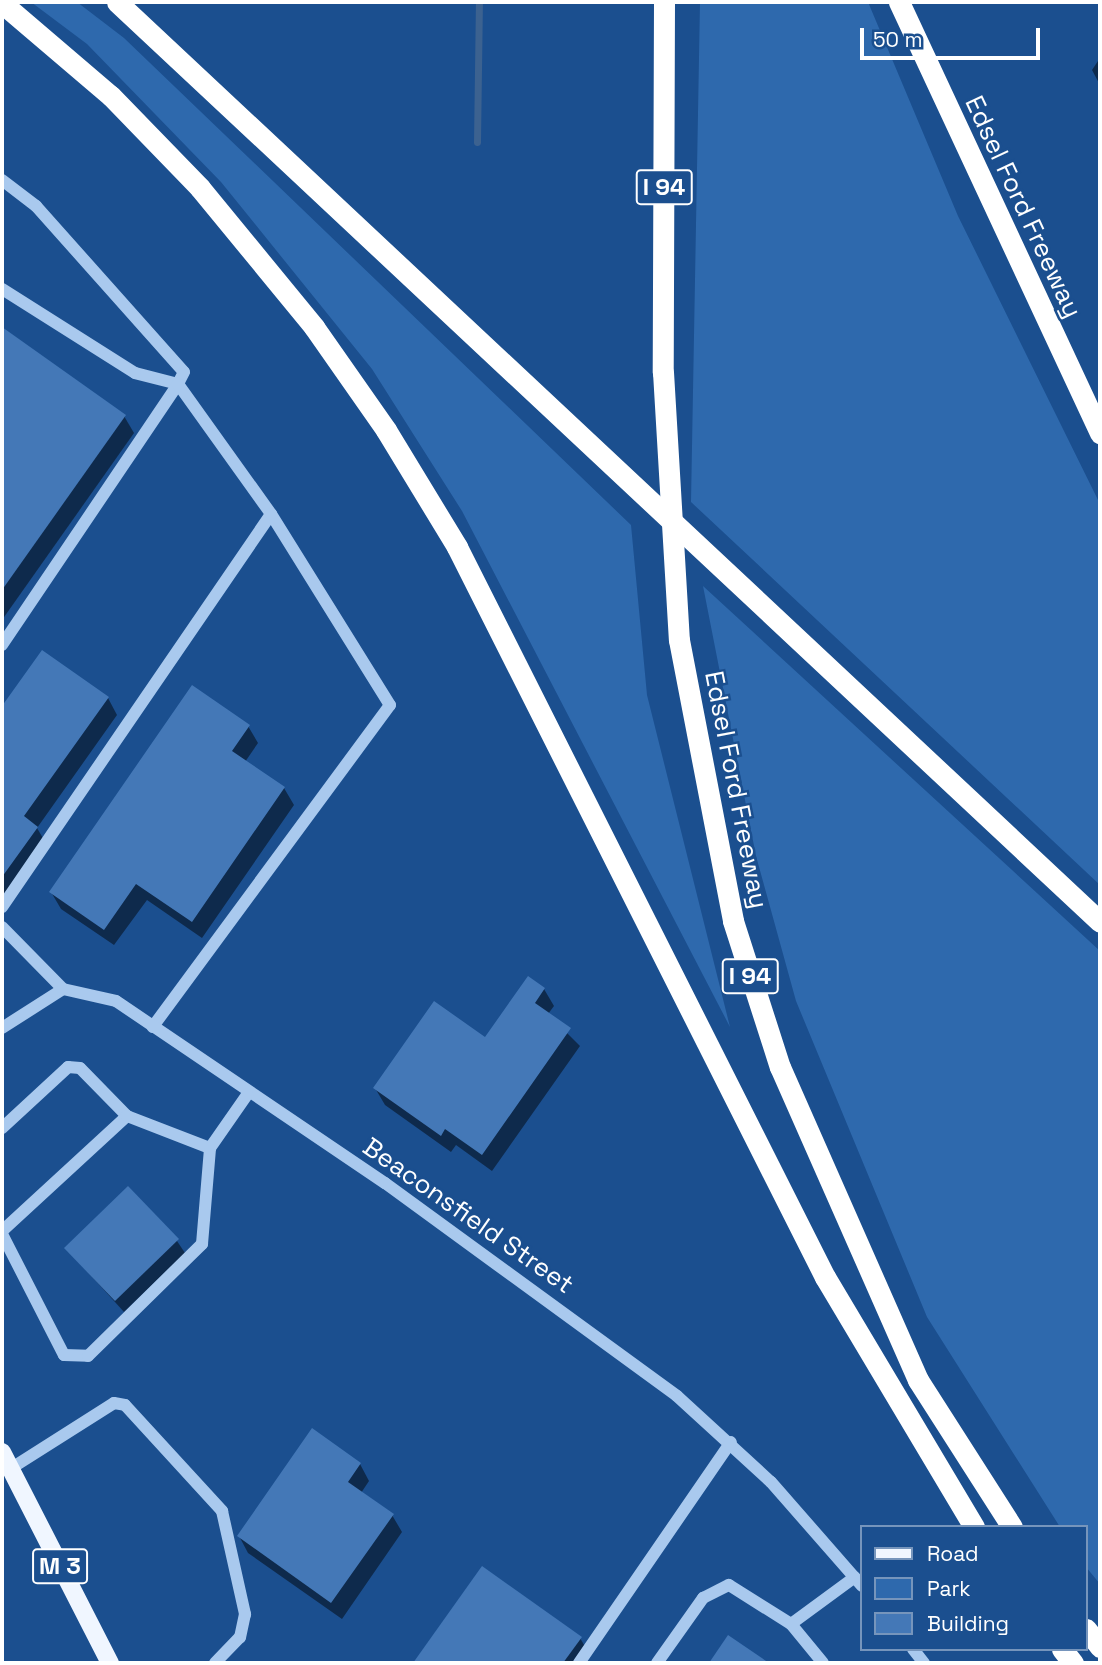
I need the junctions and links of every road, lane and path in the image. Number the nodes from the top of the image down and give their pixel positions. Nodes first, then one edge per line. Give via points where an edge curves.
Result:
1 (117, 2) edge
2 (664, 2) edge
3 (899, 2) edge
4 (2, 3) edge
5 (2, 180) edge
6 (2, 289) edge
7 (178, 384) junction
8 (1100, 434) edge
9 (271, 514) junction
10 (2, 645) edge
11 (2, 907) edge
12 (1100, 922) edge
13 (2, 927) edge
14 (63, 989) junction
15 (153, 1027) junction
16 (2, 1028) edge
17 (247, 1095) junction
18 (127, 1116) junction
19 (2, 1128) edge
20 (211, 1148) junction
21 (2, 1233) edge
22 (731, 1443) junction
23 (2, 1452) edge
24 (10, 1469) junction
25 (973, 1525) edge
26 (1011, 1525) edge
27 (859, 1582) edge
28 (791, 1624) junction
29 (1088, 1632) edge
30 (1100, 1647) edge
31 (110, 1663) edge
32 (215, 1663) edge
33 (579, 1663) edge
34 (657, 1663) edge
35 (823, 1663) edge

1 - 12 highway
2 - 26 highway, Edsel Ford Freeway / I 94 via 663,372 679,640 733,921 780,1067 918,1380
3 - 8 highway, Edsel Ford Freeway
4 - 25 highway via 111,96 200,188 306,316 386,430 457,547 825,1277
5 - 7 street via 36,206 184,372
6 - 7 street via 135,373
7 - 9 street
7 - 10 street
9 - 11 street
9 - 15 street via 390,705
13 - 14 street
14 - 15 street, Beaconsfield Street via 101,993
14 - 16 street
15 - 17 street, Beaconsfield Street
17 - 20 street
17 - 22 street, Beaconsfield Street via 588,1327
18 - 19 street via 80,1069 68,1067
18 - 20 street
18 - 21 street
20 - 21 street via 202,1244 82,1359 64,1355
22 - 27 street, Beaconsfield Street
22 - 33 street
23 - 24 main road, M 3
24 - 31 main road, M 3
24 - 32 street via 114,1403 125,1405 222,1511 245,1614 240,1637
27 - 28 street
28 - 34 street via 738,1585 720,1586 703,1598
28 - 35 street
29 - 30 highway

